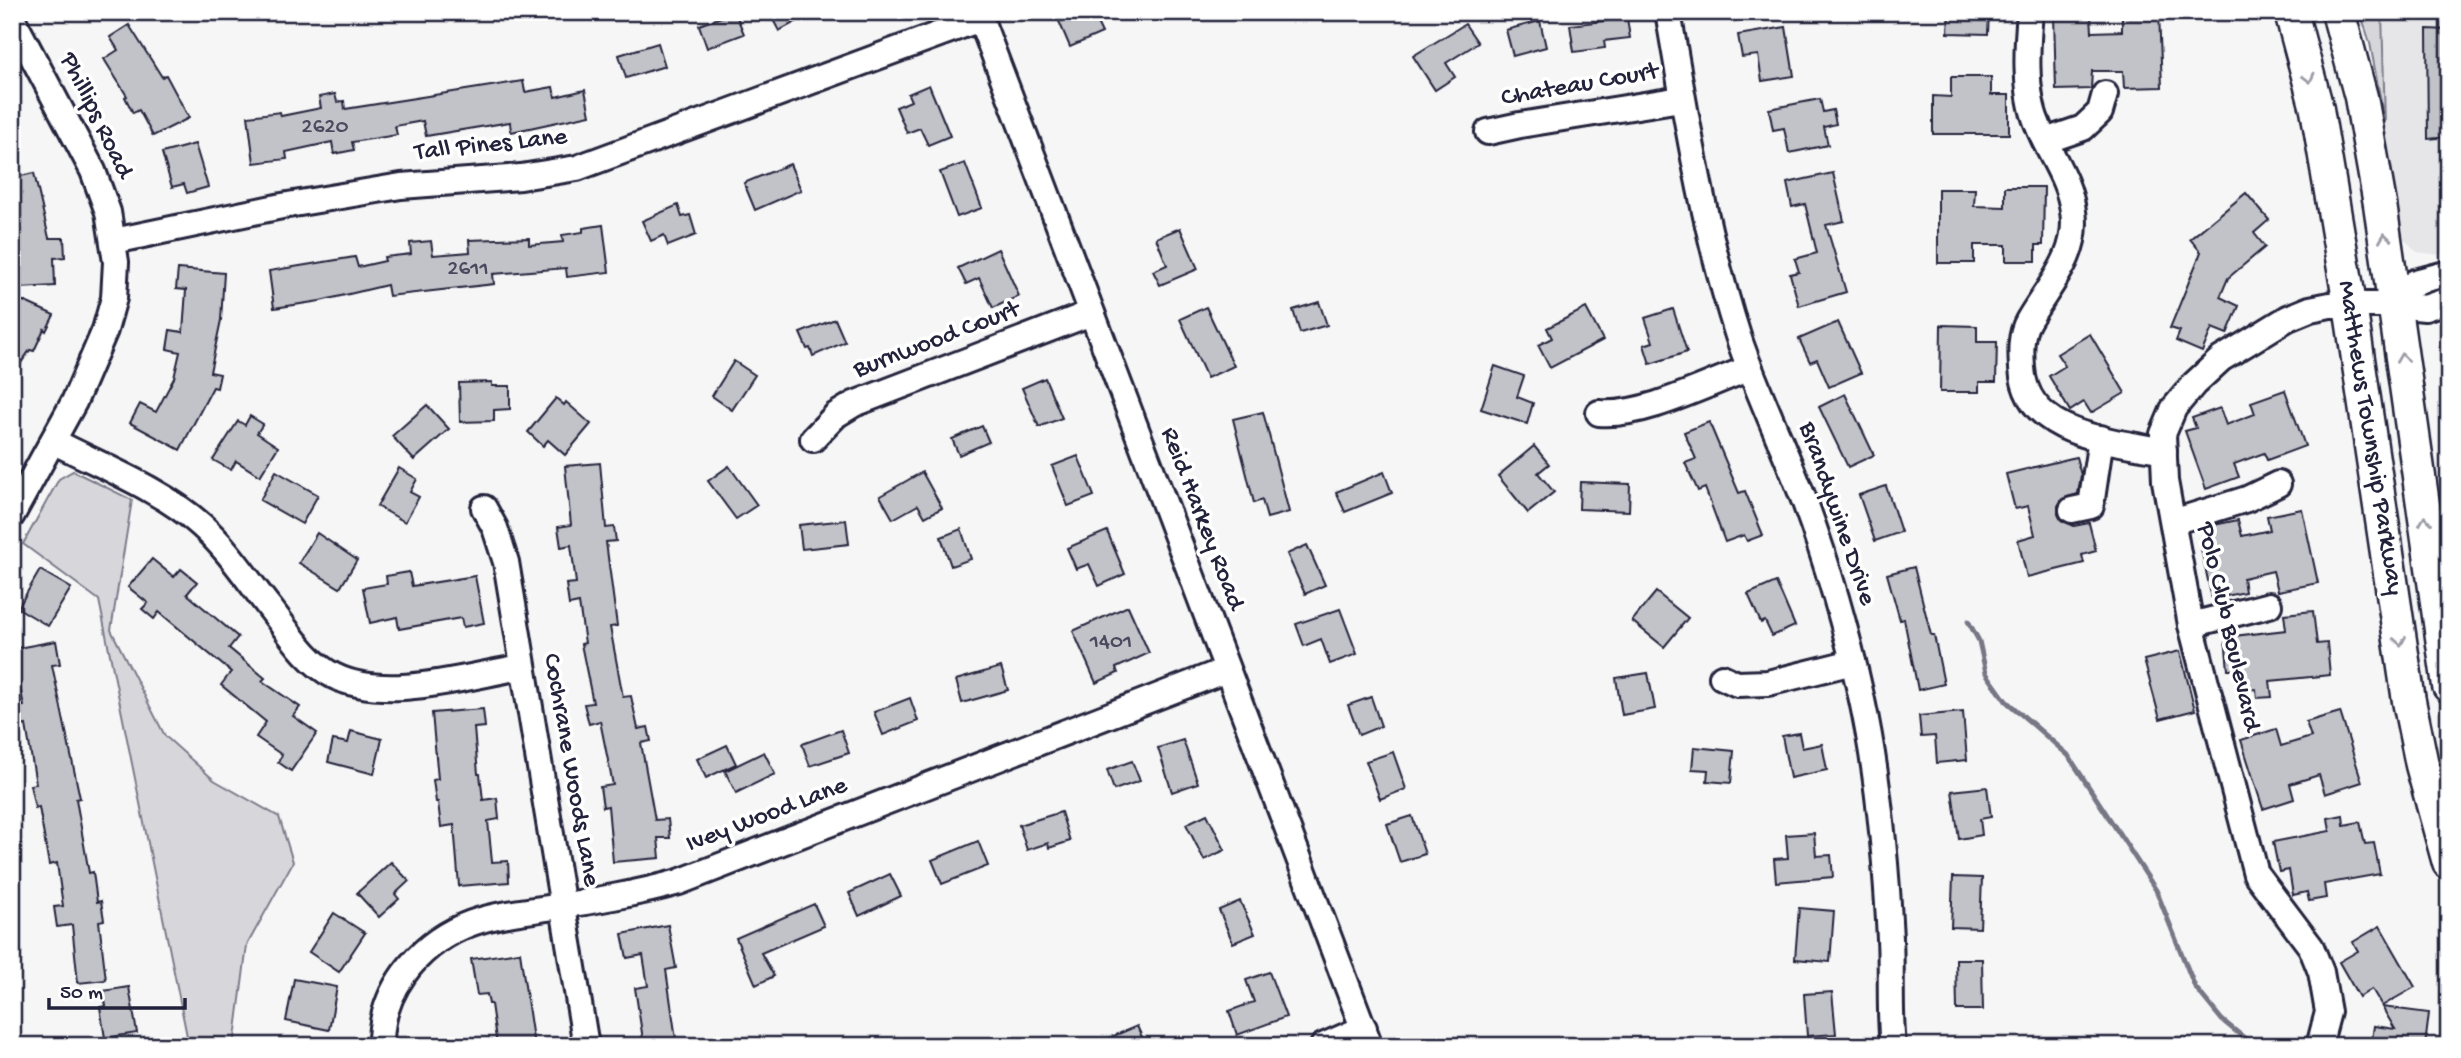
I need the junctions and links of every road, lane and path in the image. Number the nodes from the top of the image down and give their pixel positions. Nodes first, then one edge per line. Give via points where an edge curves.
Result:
1 (1668, 12) edge
2 (2029, 12) edge
3 (2291, 12) edge
4 (2338, 12) edge
5 (979, 16) edge
6 (12, 19) edge
7 (2105, 94) dead end
8 (1681, 99) junction
9 (1488, 132) dead end
10 (2045, 141) junction
11 (114, 241) junction
12 (2449, 273) edge
13 (2449, 300) edge
14 (2350, 305) junction
15 (2395, 305) junction
16 (1091, 313) junction
17 (1750, 368) junction
18 (1599, 413) dead end
19 (2101, 438) junction
20 (813, 439) dead end
21 (53, 441) junction
22 (2164, 452) junction
23 (2278, 484) dead end
24 (484, 508) dead end
25 (2072, 510) dead end
26 (12, 515) edge
27 (2173, 522) junction
28 (2269, 605) dead end
29 (2191, 625) junction
30 (1853, 662) junction
31 (522, 667) junction
32 (1226, 670) junction
33 (1722, 677) dead end
34 (2449, 686) edge
35 (2449, 863) edge
36 (563, 906) junction
37 (1367, 1037) edge
38 (381, 1046) edge
39 (586, 1046) edge
40 (1323, 1046) edge
41 (1893, 1046) edge
42 (2319, 1046) edge

1 - 8 street, Brandywine Drive
2 - 10 street via 2029,82 2035,120
3 -> 14 main road, Matthews Township Parkway via 2317,109
15 -> 4 main road, Matthews Township Parkway via 2361,97
5 - 11 street, Tall Pines Lane via 577,168 337,196
5 - 16 street, Reid Harkey Road
6 - 11 street, Phillips Road via 93,171
7 - 10 street via 2100,113 2083,128
8 - 9 street, Chateau Court
8 - 17 street, Brandywine Drive via 1719,274
10 - 19 street via 2066,182 2075,230 2069,253 2026,324 2022,379 2031,402 2049,420
11 - 21 street, Phillips Road via 114,298 105,330
12 - 15 street via 2414,282
13 - 15 street, Polo Club Boulevard via 2425,309
14 - 15 street, Polo Club Boulevard
14 - 22 street, Polo Club Boulevard via 2310,309 2288,318 2221,359 2174,408 2163,434
14 -> 35 main road, Matthews Township Parkway via 2409,701
34 -> 15 main road, Matthews Township Parkway
16 - 20 street, Burnwood Court via 854,404
16 - 32 street, Reid Harkey Road
17 - 18 street via 1637,410
17 - 30 street, Brandywine Drive via 1811,520
19 - 22 street
19 - 25 street via 2091,506
21 - 26 street, Phillips Road
21 - 31 street via 153,492 201,525 221,544 297,643 333,676 377,689 402,688
22 - 27 street, Polo Club Boulevard
23 - 27 street via 2248,499
24 - 31 street, Cochrane Woods Lane via 506,562
27 - 29 street, Polo Club Boulevard
28 - 29 street
29 - 42 street, Polo Club Boulevard via 2256,874 2311,947 2321,972 2328,1012
30 - 33 street via 1768,684 1737,684
30 - 41 street, Brandywine Drive via 1870,741 1880,822 1891,941
31 - 36 street, Cochrane Woods Lane
32 - 36 street, Ivey Wood Lane via 679,882
32 - 37 street, Reid Harkey Road
36 - 38 street, Ivey Wood Lane via 467,925 442,937 401,975 380,1029
36 - 39 street, Cochrane Woods Lane
37 - 40 street

